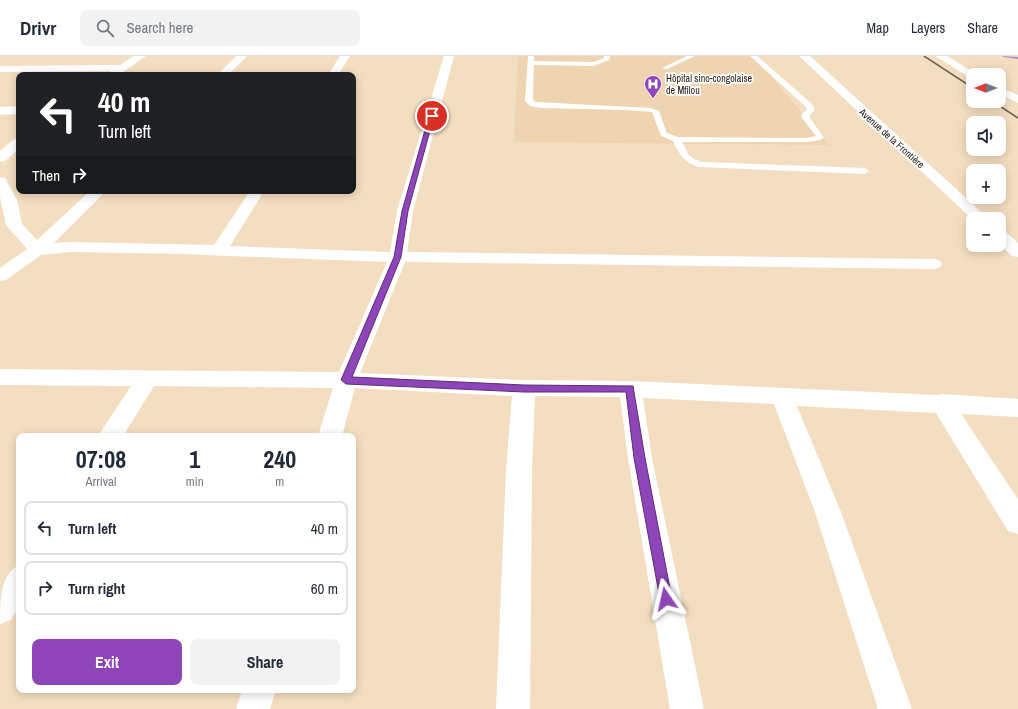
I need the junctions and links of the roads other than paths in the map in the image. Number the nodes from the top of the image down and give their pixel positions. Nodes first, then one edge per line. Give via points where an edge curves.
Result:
1 (141, 56) edge
2 (242, 56) edge
3 (345, 56) edge
4 (449, 56) edge
5 (607, 56) edge
6 (692, 56) edge
7 (753, 56) edge
8 (804, 56) edge
9 (940, 56) edge
10 (531, 59) edge
11 (122, 68) junction
12 (665, 68) dead end
13 (0, 69) edge
14 (966, 71) edge
15 (116, 72) edge
16 (225, 72) edge
17 (335, 72) edge
18 (1006, 94) edge
19 (1018, 100) edge
20 (16, 110) edge
21 (0, 111) edge
22 (676, 138) junction
23 (16, 145) edge
24 (0, 158) edge
25 (865, 171) dead end
26 (0, 181) edge
27 (96, 194) edge
28 (255, 194) edge
29 (973, 212) edge
30 (7, 226) edge
31 (1006, 241) edge
32 (37, 250) junction
33 (219, 250) junction
34 (1018, 252) edge
35 (398, 257) junction
36 (933, 264) dead end
37 (0, 276) edge
38 (0, 377) edge
39 (148, 378) junction
40 (346, 380) junction
41 (524, 388) junction
42 (630, 389) junction
43 (782, 396) junction
44 (942, 403) junction
45 (1018, 408) edge
46 (112, 433) edge
47 (331, 433) edge
48 (1018, 522) edge
49 (16, 584) edge
50 (0, 609) edge
51 (257, 693) edge
52 (253, 709) edge
53 (513, 709) edge
54 (687, 709) edge
55 (894, 709) edge

1 - 11 street
2 - 16 street
3 - 17 street
4 - 35 street via 405,211
5 - 10 lane via 607,59 594,64
6 - 12 lane
7 - 22 lane via 809,106 811,110 805,115 806,118 820,138
8 - 29 street, Avenue de la Frontière
9 - 14 street
10 - 22 lane via 529,101 534,104 651,110 655,112 664,134
11 - 13 street
11 - 15 street
18 - 19 street
20 - 21 street
22 - 25 lane via 685,158 701,165
23 - 24 street
26 - 30 street via 9,200
27 - 32 street
28 - 33 street
30 - 32 street via 24,237
31 - 34 street
32 - 33 street via 72,247
32 - 37 street
33 - 35 street
35 - 36 street
35 - 40 street
38 - 39 street
39 - 40 street
39 - 46 street
40 - 41 street
40 - 47 street
41 - 42 street
41 - 53 street
42 - 43 street
42 - 54 street via 640,458
43 - 44 street
43 - 55 street via 828,512
44 - 45 street
44 - 48 street
49 - 50 street
51 - 52 street

